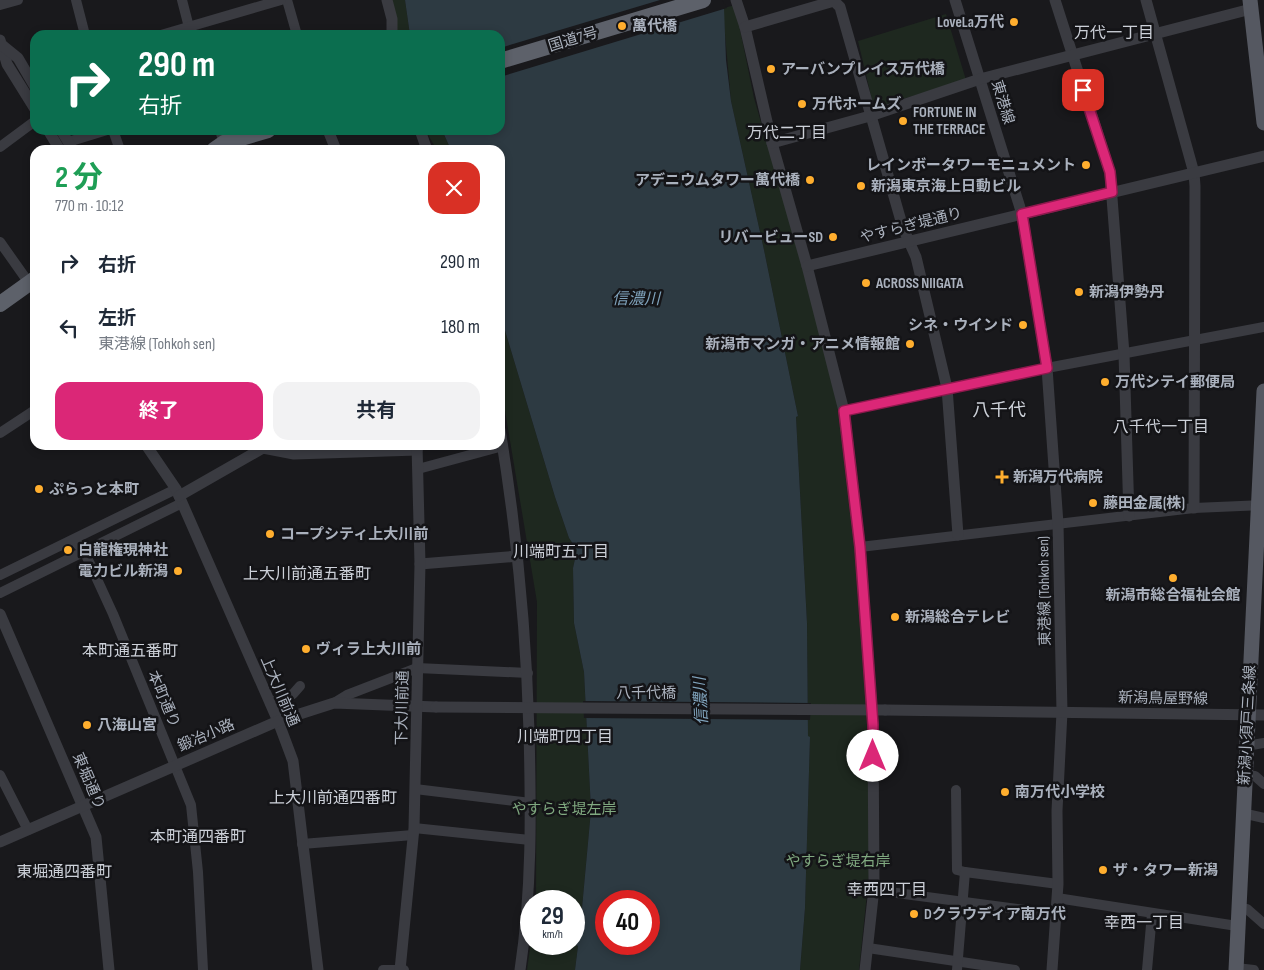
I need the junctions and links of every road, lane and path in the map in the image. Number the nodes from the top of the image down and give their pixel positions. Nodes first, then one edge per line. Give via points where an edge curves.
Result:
1 (18, 0) edge
2 (76, 0) edge
3 (182, 0) edge
4 (281, 0) edge
5 (287, 0) edge
6 (387, 0) edge
7 (703, 0) edge
8 (736, 0) edge
9 (955, 0) edge
10 (1055, 0) edge
11 (1146, 0) edge
12 (0, 5) edge
13 (1250, 5) edge
14 (745, 27) junction
15 (84, 30) edge
16 (190, 30) edge
17 (193, 30) edge
18 (296, 30) edge
19 (392, 30) edge
20 (1157, 34) junction
21 (1, 44) edge
22 (1072, 57) junction
23 (505, 59) edge
24 (30, 72) edge
25 (980, 79) junction
26 (30, 101) edge
27 (870, 116) junction
28 (1264, 123) edge
29 (30, 125) edge
30 (96, 135) edge
31 (250, 135) edge
32 (221, 143) edge
33 (772, 143) junction
34 (73, 145) edge
35 (0, 147) edge
36 (1264, 156) edge
37 (1194, 173) junction
38 (1112, 192) junction
39 (1022, 214) junction
40 (909, 241) junction
41 (0, 242) edge
42 (807, 266) junction
43 (30, 280) edge
44 (30, 286) edge
45 (0, 304) edge
46 (1264, 327) edge
47 (1195, 339) junction
48 (1124, 354) junction
49 (1047, 368) junction
50 (947, 388) junction
51 (1264, 391) edge
52 (844, 411) junction
53 (30, 413) edge
54 (1263, 429) edge
55 (0, 433) edge
56 (149, 450) edge
57 (256, 450) edge
58 (278, 450) edge
59 (364, 450) edge
60 (417, 450) edge
61 (488, 450) edge
62 (504, 450) edge
63 (418, 469) junction
64 (179, 496) junction
65 (1261, 505) edge
66 (1194, 508) junction
67 (1129, 516) junction
68 (1058, 524) junction
69 (958, 535) junction
70 (1261, 535) edge
71 (74, 540) junction
72 (860, 547) junction
73 (84, 553) junction
74 (519, 556) junction
75 (1260, 556) edge
76 (420, 564) junction
77 (0, 575) edge
78 (0, 593) edge
79 (0, 614) edge
80 (417, 668) junction
81 (528, 673) junction
82 (300, 686) dead end
83 (270, 703) junction
84 (334, 703) junction
85 (417, 706) junction
86 (436, 707) joint
87 (1062, 712) junction
88 (1248, 714) junction
89 (1264, 715) edge
90 (278, 721) junction
91 (1264, 743) edge
92 (1246, 746) junction
93 (176, 765) junction
94 (0, 775) edge
95 (1244, 775) junction
96 (1264, 784) edge
97 (415, 789) junction
98 (956, 790) dead end
99 (531, 803) junction
100 (83, 805) junction
101 (1242, 813) junction
102 (1264, 818) edge
103 (28, 830) junction
104 (414, 832) junction
105 (530, 840) junction
106 (0, 842) edge
107 (302, 844) junction
108 (965, 872) junction
109 (1058, 884) junction
110 (874, 890) junction
111 (1057, 898) junction
112 (964, 902) junction
113 (1237, 908) junction
114 (1056, 914) junction
115 (1152, 914) junction
116 (1264, 924) edge
117 (1236, 926) junction
118 (868, 948) junction
119 (958, 966) edge
120 (1236, 969) edge
121 (109, 970) edge
122 (203, 970) edge
123 (318, 970) edge
124 (383, 970) edge
125 (401, 970) edge
126 (520, 970) edge
127 (865, 970) edge
128 (1015, 970) edge
129 (1052, 970) edge
130 (1147, 970) edge
131 (1254, 970) edge

1 - 12 street
2 - 15 street
3 - 16 street
4 - 17 street
5 - 18 street
6 - 19 street
7 - 23 highway, 国道7号
8 - 14 street
9 - 25 street, 東港線
10 - 22 street
11 - 20 street
13 - 20 street
13 - 28 main road
14 - 27 street via 834,1 840,7
14 - 33 street
20 - 22 street
20 - 37 street
21 - 24 street
21 - 26 street via 8,64
22 - 25 street
22 - 38 street via 1110,172
25 - 27 street
25 - 39 street, 東港線
27 - 33 street
27 - 40 street
29 - 35 street
30 - 34 street
31 - 32 highway
33 - 42 street
36 - 37 street, やすらぎ堤通り
37 - 38 street, やすらぎ堤通り
37 - 47 street
38 - 39 street, やすらぎ堤通り
38 - 48 street
39 - 40 street, やすらぎ堤通り
39 - 49 street, 東港線 (Tohkoh sen)
40 - 42 street, やすらぎ堤通り
40 - 50 street via 916,257
41 - 43 street
42 - 52 street
44 - 45 highway
46 - 47 street
47 - 48 street
47 - 66 street
48 - 49 street
48 - 67 street
49 - 50 street
49 - 68 street, 東港線 (Tohkoh sen)
50 - 52 street
50 - 69 street
51 - 54 main road, 新潟小須戸三条線
52 - 72 street
53 - 55 street
54 - 65 main road, 新潟小須戸三条線
56 - 64 street, 上大川前通
57 - 64 street
58 - 59 street via 294,454
60 - 63 street, 下大川前通
61 - 63 street
62 - 74 street
63 - 76 street, 下大川前通
64 - 71 street
64 - 73 street
64 - 83 street, 上大川前通
65 - 66 street
65 - 70 main road, 新潟小須戸三条線
66 - 67 street
67 - 68 street
68 - 69 street
68 - 87 street, 東港線 (Tohkoh sen)
69 - 72 street
70 - 75 main road, 新潟小須戸三条線
71 - 73 street, 本町通り
71 - 77 street
72 - 110 street via 873,725
73 - 78 street
73 - 93 street, 本町通り
74 - 76 street
74 - 81 street
75 - 88 main road, 新潟小須戸三条線
76 - 80 street, 下大川前通
79 - 100 street, 東堀通り
80 - 81 street
80 - 84 street
80 - 85 street, 下大川前通
81 - 99 street
82 - 83 street via 293,694
83 - 90 street, 上大川前通
84 - 85 street, 鍛冶小路
84 - 90 street, 鍛冶小路
85 - 86 street, 鍛冶小路
85 - 97 street, 下大川前通
86 - 87 street, 八千代橋, bridge
87 - 88 street, 新潟鳥屋野線
87 - 109 street, 東港線 (Tohkoh sen) via 1057,811
88 - 89 street, 新潟鳥屋野線
88 - 92 main road, 新潟小須戸三条線
90 - 93 street, 鍛冶小路
90 - 107 street, 上大川前通 via 293,761
91 - 92 street
92 - 95 main road, 新潟小須戸三条線
93 - 100 street, 鍛冶小路
93 - 122 street, 本町通り via 191,805
94 - 103 street
95 - 96 street via 1255,776
95 - 101 main road, 新潟小須戸三条線
97 - 99 street
97 - 104 street, 下大川前通
98 - 108 street via 957,870
99 - 105 street
100 - 103 street, 鍛冶小路
100 - 121 street, 東堀通り via 96,837
101 - 102 street
101 - 113 main road, 新潟小須戸三条線
103 - 106 street, 鍛冶小路
104 - 105 street
104 - 107 street
104 - 125 street, 下大川前通
105 - 126 street
107 - 123 street, 上大川前通
108 - 109 street
108 - 112 street
109 - 111 street, 東港線 (Tohkoh sen)
110 - 112 street
110 - 118 street
111 - 114 street, 東港線 (Tohkoh sen)
111 - 115 street
112 - 114 street
112 - 119 street
113 - 116 street via 1247,908
113 - 117 main road, 新潟小須戸三条線
114 - 129 street, 東港線 (Tohkoh sen)
115 - 117 street
115 - 130 street
117 - 120 main road, 新潟小須戸三条線
118 - 119 street
118 - 127 street
119 - 128 street
120 - 131 street
124 - 125 street

